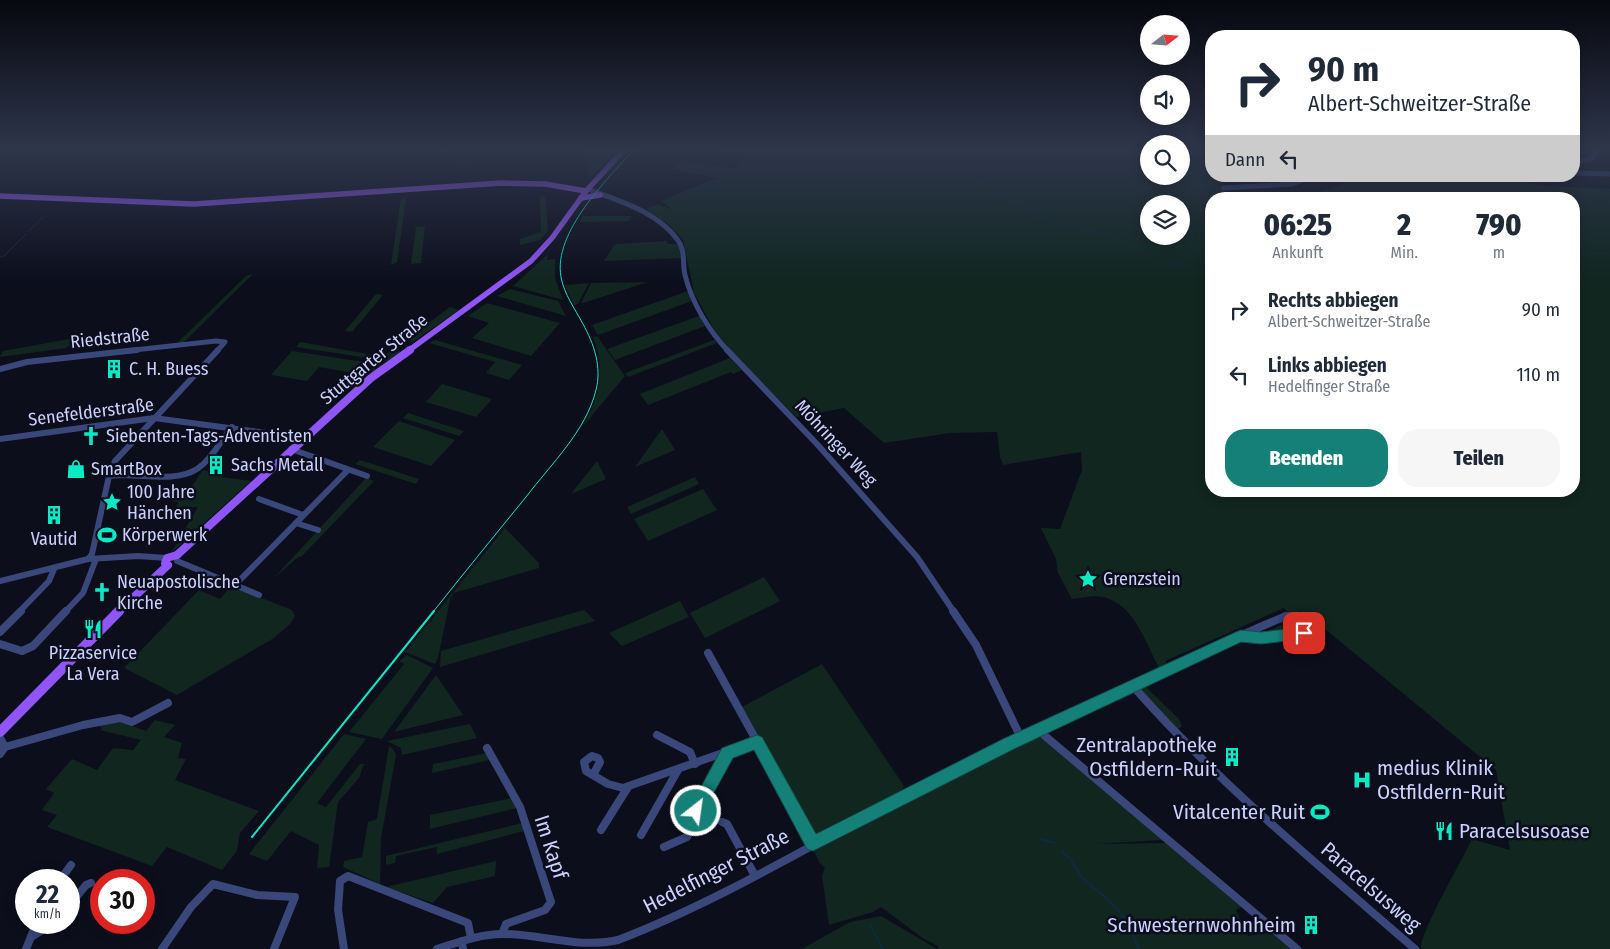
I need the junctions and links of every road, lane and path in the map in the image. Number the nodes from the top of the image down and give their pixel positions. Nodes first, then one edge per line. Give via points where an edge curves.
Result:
1 (341, 193) edge
2 (578, 193) edge
3 (584, 193) edge
4 (596, 193) edge
5 (598, 193) edge
6 (600, 195) junction
7 (0, 196) edge
8 (610, 197) junction
9 (579, 200) junction
10 (0, 369) edge
11 (154, 418) junction
12 (232, 427) junction
13 (304, 438) junction
14 (0, 439) edge
15 (291, 449) junction
16 (348, 470) junction
17 (109, 476) junction
18 (367, 476) dead end
19 (259, 499) dead end
20 (303, 515) junction
21 (296, 523) junction
22 (318, 530) dead end
23 (177, 558) junction
24 (92, 559) junction
25 (167, 561) junction
26 (54, 569) junction
27 (0, 581) edge
28 (236, 584) junction
29 (259, 595) dead end
30 (0, 632) edge
31 (1241, 636) junction
32 (0, 644) edge
33 (708, 653) dead end
34 (1132, 685) junction
35 (168, 702) dead end
36 (1038, 730) junction
37 (0, 732) edge
38 (657, 736) dead end
39 (0, 738) edge
40 (1021, 738) junction
41 (757, 741) junction
42 (487, 748) dead end
43 (3, 751) edge
44 (728, 752) junction
45 (695, 764) junction
46 (678, 770) junction
47 (593, 776) dead end
48 (628, 787) junction
49 (722, 822) dead end
50 (602, 830) dead end
51 (641, 835) dead end
52 (813, 843) junction
53 (664, 847) dead end
54 (71, 865) dead end
55 (68, 869) edge
56 (754, 874) junction
57 (90, 883) edge
58 (80, 892) edge
59 (32, 934) edge
60 (36, 934) edge
61 (502, 934) junction
62 (31, 937) junction
63 (465, 943) edge
64 (587, 948) edge
65 (26, 949) edge
66 (162, 949) edge
67 (274, 949) edge
68 (344, 949) edge
69 (437, 949) edge
70 (1296, 949) edge
71 (1415, 949) edge

1 - 7 main road via 189,204 129,204
2 - 9 main road
3 - 9 main road, Stuttgarter Straße
4 - 6 street, Möhringer Weg
5 - 8 street, Möhringer Weg
6 - 8 street, Möhringer Weg
6 - 9 main road
8 - 40 street, Möhringer Weg via 652,216 678,240 683,248 684,270 691,294 714,336 817,444 920,561 976,645
9 - 13 main road, Stuttgarter Straße via 549,242 523,267 392,360
10 - 11 street, Riedstraße via 27,362 225,341
11 - 12 street, Senefelderstraße
11 - 14 street, Senefelderstraße
11 - 17 street via 118,456
12 - 13 street, Senefelderstraße
12 - 17 street via 200,466 188,473
13 - 15 main road, Stuttgarter Straße
15 - 16 street
15 - 23 main road, Stuttgarter Straße
16 - 18 street
16 - 20 street
17 - 24 street
19 - 20 street
20 - 21 street
21 - 22 street
21 - 28 street
23 - 25 main road
23 - 28 street
24 - 25 street via 138,556
24 - 26 street
24 - 32 street via 82,593 33,646 22,651
25 - 37 main road
26 - 27 street
26 - 30 street via 49,581
28 - 29 street
31 - 31 street, Hedelfinger Straße via 1261,638 1300,634 1305,628 1300,619 1290,616
31 - 34 street, Hedelfinger Straße
33 - 41 street
34 - 36 street, Hedelfinger Straße
34 - 71 street, Paracelsusweg via 1241,799
35 - 43 street via 132,722 120,718 83,725
36 - 40 street, Hedelfinger Straße
36 - 70 street
38 - 45 street via 690,752
39 - 43 street
40 - 52 street, Hedelfinger Straße
41 - 44 street
41 - 52 street
42 - 61 street, Im Kapf via 520,807 551,902 546,909 506,924
44 - 45 street
44 - 53 street via 696,811 687,837
45 - 46 street
46 - 48 street
46 - 51 street
47 - 48 street via 617,788
48 - 50 street
49 - 56 street via 727,824
52 - 56 street, Hedelfinger Straße
54 - 55 street
56 - 64 street, Hedelfinger Straße via 622,939
57 - 58 street
59 - 62 street
60 - 62 street
61 - 63 street, Hedelfinger Straße
61 - 64 street, Hedelfinger Straße via 530,936
62 - 65 street
63 - 68 street via 470,925 465,921 349,877 342,878 338,910
63 - 69 street, Hedelfinger Straße
66 - 67 street via 213,884 257,895 295,897

